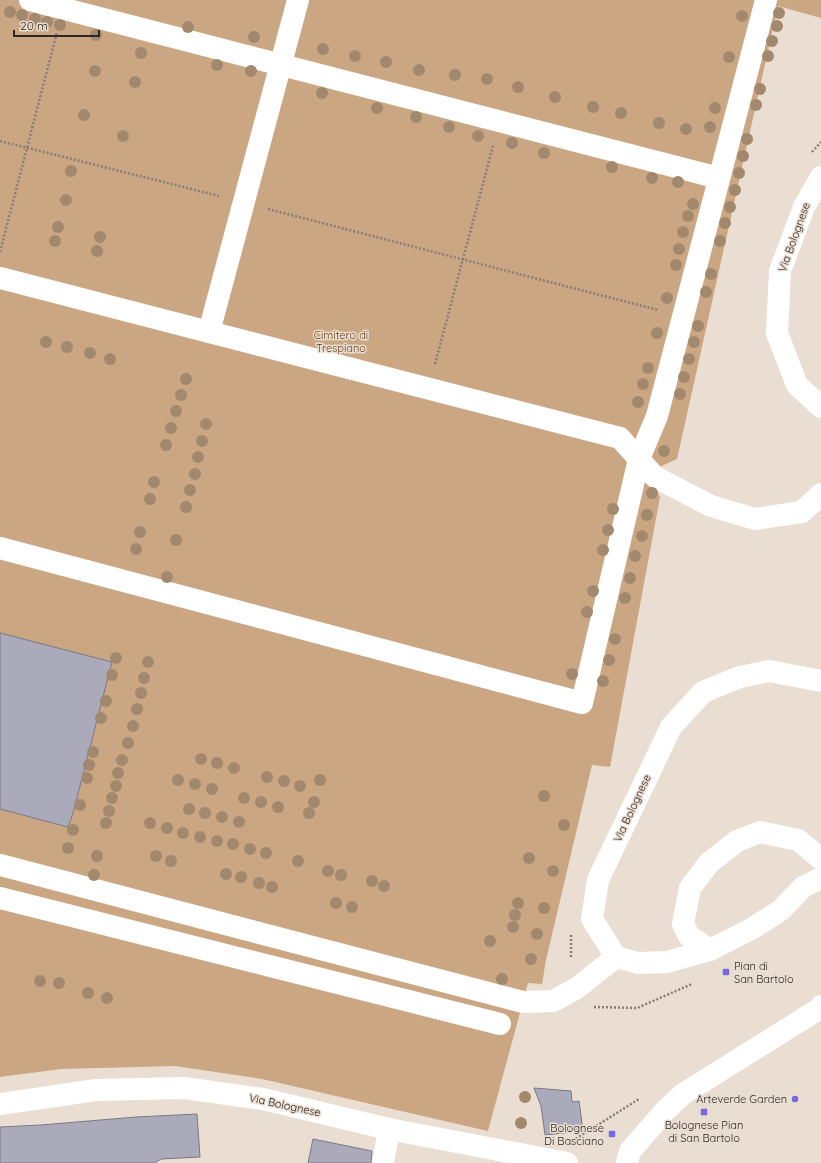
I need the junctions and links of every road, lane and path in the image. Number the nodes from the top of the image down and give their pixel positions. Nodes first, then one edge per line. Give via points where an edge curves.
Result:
1 (30, 0) edge
2 (298, 0) edge
3 (766, 0) edge
4 (63, 8) junction
5 (281, 65) junction
6 (499, 121) junction
7 (0, 141) edge
8 (27, 148) junction
9 (821, 177) edge
10 (719, 178) junction
11 (244, 203) junction
12 (0, 252) edge
13 (463, 259) junction
14 (0, 278) edge
15 (683, 316) junction
16 (209, 332) junction
17 (428, 389) junction
18 (821, 406) edge
19 (639, 459) junction
20 (821, 494) edge
21 (0, 548) edge
22 (821, 681) edge
23 (821, 859) edge
24 (0, 865) edge
25 (821, 878) edge
26 (0, 898) edge
27 (572, 933) dead end
28 (710, 950) junction
29 (616, 957) junction
30 (694, 983) dead end
31 (577, 988) junction
32 (820, 1008) edge
33 (500, 1024) dead end
34 (0, 1104) edge
35 (389, 1129) junction
36 (383, 1163) edge
37 (567, 1163) edge
38 (627, 1163) edge

1 - 4 street
2 - 5 street
3 - 10 street
4 - 5 street
4 - 8 path
5 - 6 street
5 - 11 street
6 - 10 street
6 - 13 path
7 - 8 path
8 - 11 path
8 - 12 path
9 - 18 street, Via Bolognese via 804,207 780,271 777,333 797,385
10 - 15 street
11 - 13 path
11 - 16 street
13 - 15 path
13 - 17 path
14 - 16 street
15 - 19 street via 657,416
16 - 17 street
17 - 19 street via 620,438
19 - 20 street via 655,477 711,506 755,519 802,512
19 - 21 street via 582,703
22 - 29 street, Via Bolognese via 769,671 740,677 704,692 670,727 598,880 592,919
23 - 28 street via 798,840 760,832 737,841 709,863 690,888 683,924 689,936
24 - 31 street via 523,1002 553,1001
25 - 28 street via 803,887 781,910
26 - 33 street
27 - 31 path via 571,957
28 - 29 street via 668,962 638,964
29 - 31 street
30 - 31 path via 637,1008 592,1007
32 - 38 street via 683,1094 665,1110 630,1152
34 - 35 street, Via Bolognese via 96,1090 184,1088 263,1099
35 - 36 street
35 - 37 street, Via Bolognese

